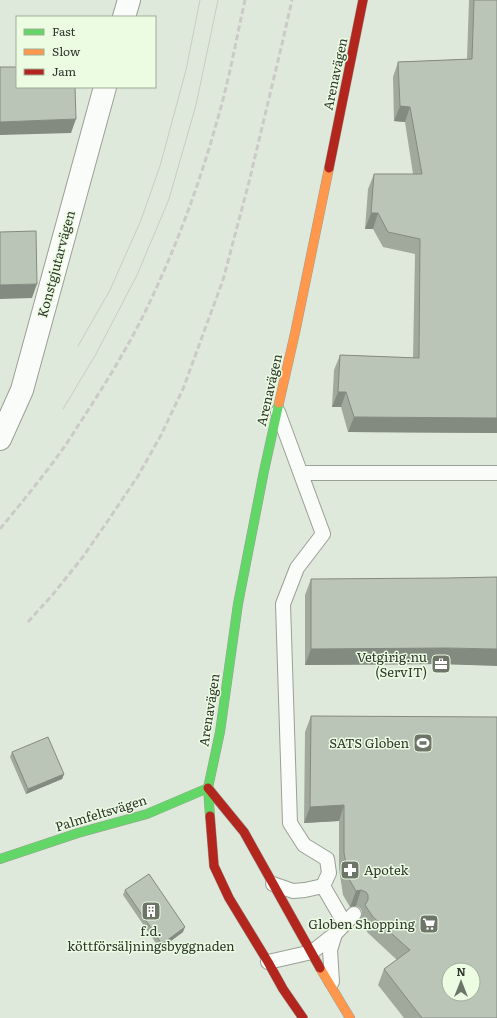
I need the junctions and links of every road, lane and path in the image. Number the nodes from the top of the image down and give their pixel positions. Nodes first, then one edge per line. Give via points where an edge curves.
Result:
1 (129, 0) edge
2 (363, 0) edge
3 (124, 16) edge
4 (105, 88) edge
5 (278, 410) junction
6 (0, 439) edge
7 (301, 473) junction
8 (497, 473) edge
9 (208, 788) junction
10 (0, 859) edge
11 (273, 884) junction
12 (323, 886) junction
13 (345, 924) junction
14 (312, 952) junction
15 (268, 962) junction
16 (332, 986) junction
17 (303, 1018) edge
18 (350, 1018) edge

1 - 3 street
2 - 5 main road, Arenavägen
4 - 6 street, Konstgjutarvägen via 22,390
5 - 7 lane
5 - 9 main road, Arenavägen via 238,604 220,732
7 - 8 lane
7 - 12 lane via 323,534 297,568 283,604 290,823 304,845 327,859 329,873
9 - 10 main road, Palmfeltsvägen via 148,814 78,833
9 - 11 main road via 244,832
9 - 15 main road, Arenavägen via 214,866 229,898
11 - 12 lane via 293,891
11 - 14 main road
12 - 13 lane
13 - 14 lane
13 - 16 lane via 330,950
14 - 15 lane
14 - 16 main road
15 - 17 main road, Arenavägen
16 - 18 main road

